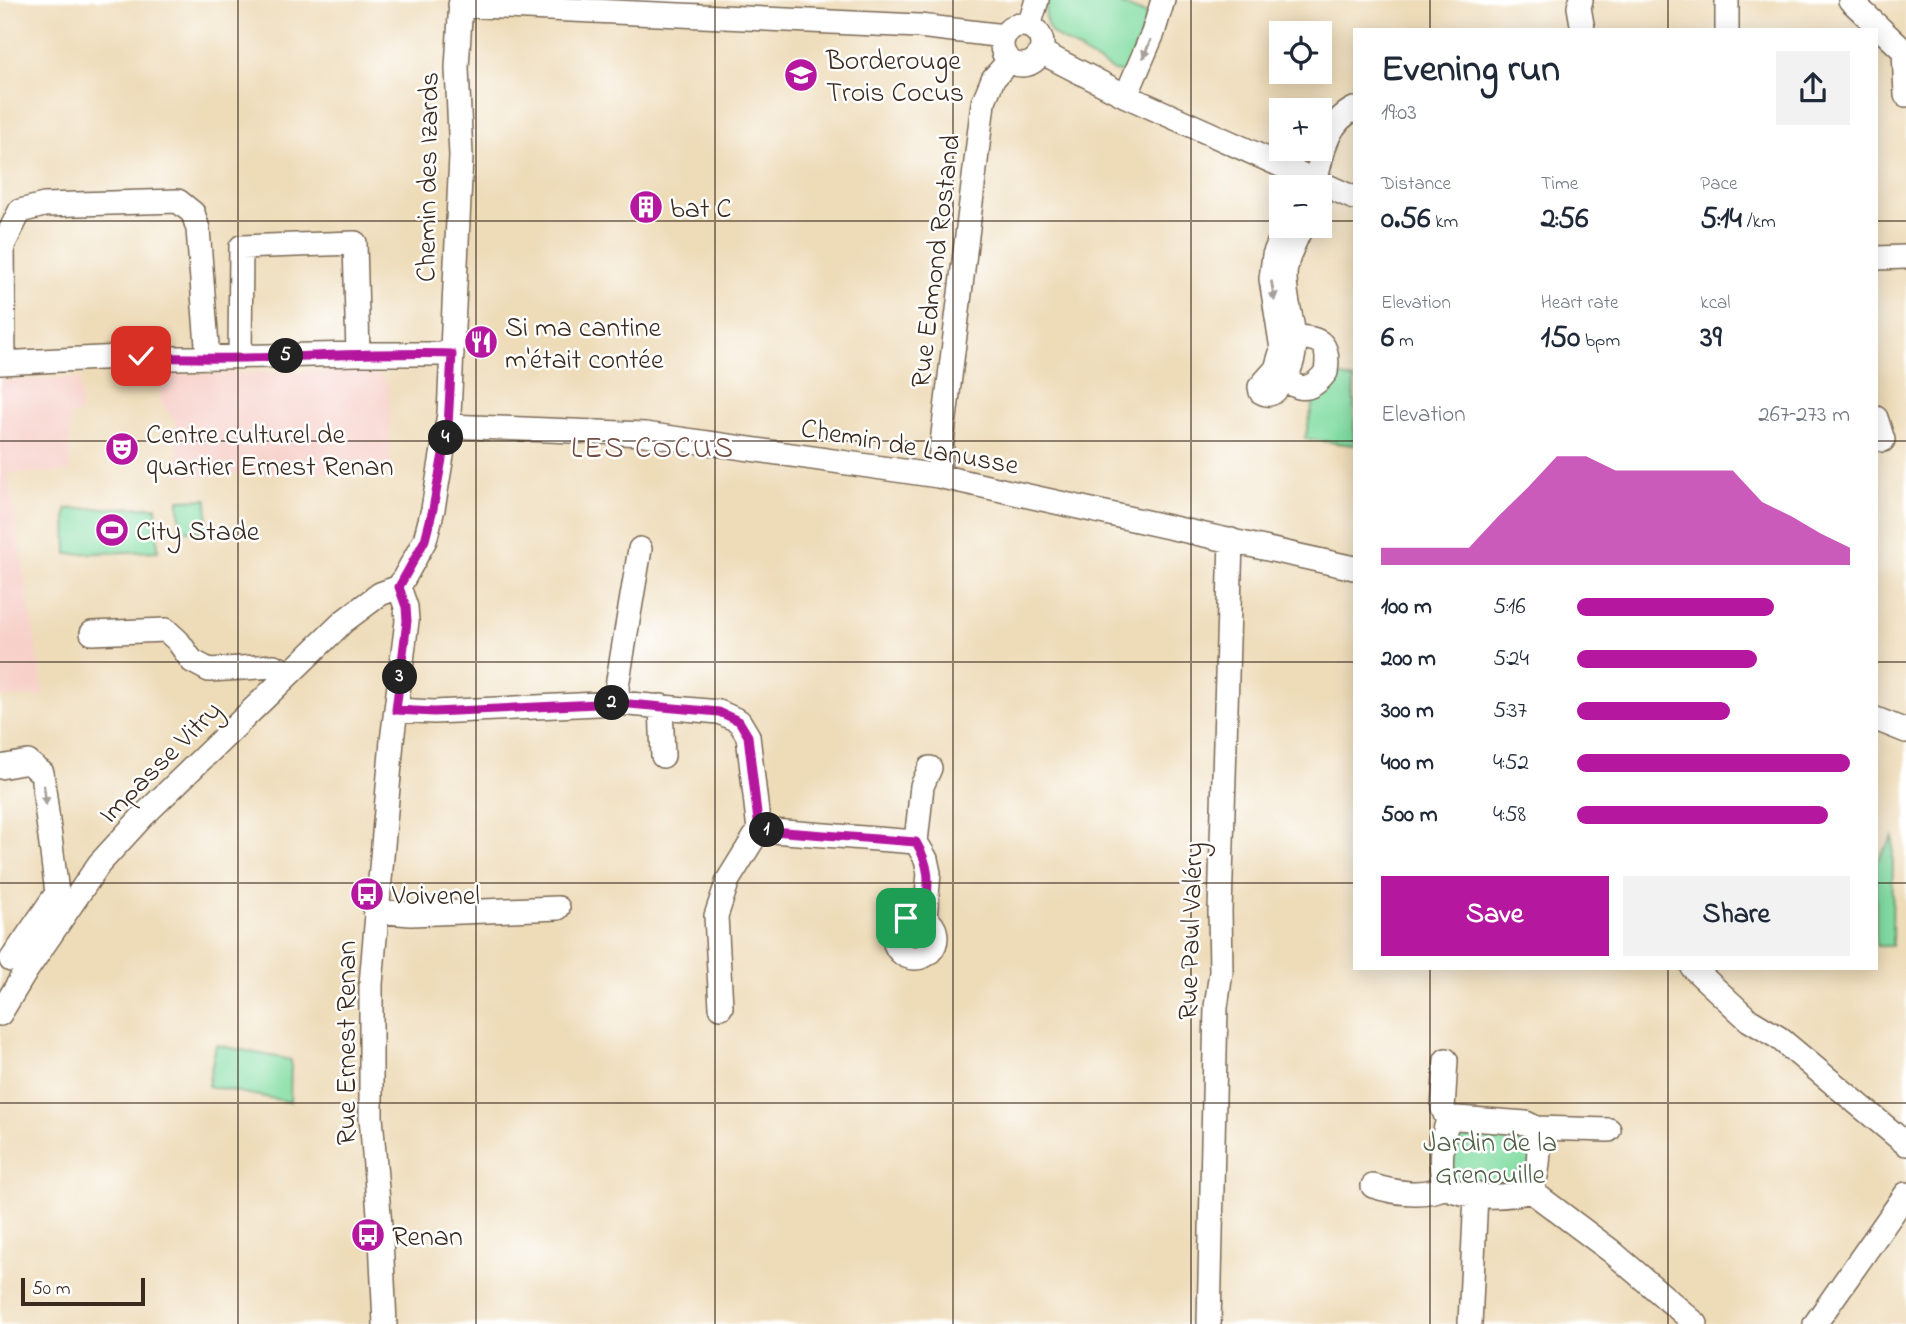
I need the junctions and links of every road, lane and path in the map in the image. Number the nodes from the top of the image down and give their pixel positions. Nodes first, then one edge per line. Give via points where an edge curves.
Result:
1 (1037, 0) edge
2 (1163, 0) edge
3 (1566, 0) edge
4 (1581, 0) edge
5 (1727, 0) edge
6 (1850, 0) edge
7 (460, 3) edge
8 (1029, 26) junction
9 (1568, 28) edge
10 (1583, 28) edge
11 (1727, 28) edge
12 (1004, 36) junction
13 (1041, 52) junction
14 (1009, 61) junction
15 (1906, 95) edge
16 (1126, 96) junction
17 (1353, 110) edge
18 (1353, 126) edge
19 (1293, 175) edge
20 (1317, 175) edge
21 (1321, 175) edge
22 (1332, 191) edge
23 (1353, 198) edge
24 (1285, 241) edge
25 (1906, 257) edge
26 (1878, 258) edge
27 (1296, 337) junction
28 (358, 354) junction
29 (452, 354) junction
30 (240, 357) junction
31 (208, 358) junction
32 (2, 363) edge
33 (1280, 374) junction
34 (1878, 424) edge
35 (448, 426) junction
36 (1883, 440) dead end
37 (938, 476) junction
38 (1231, 540) junction
39 (640, 549) dead end
40 (1353, 568) edge
41 (399, 587) junction
42 (92, 633) dead end
43 (289, 673) junction
44 (618, 703) junction
45 (661, 706) junction
46 (396, 710) junction
47 (1878, 720) edge
48 (1906, 731) edge
49 (663, 756) dead end
50 (0, 767) edge
51 (930, 768) dead end
52 (759, 830) junction
53 (916, 842) junction
54 (558, 908) dead end
55 (375, 911) junction
56 (925, 918) dead end
57 (12, 964) edge
58 (1701, 970) edge
59 (721, 1007) dead end
60 (0, 1014) edge
61 (1446, 1060) dead end
62 (1448, 1121) junction
63 (1536, 1128) junction
64 (1609, 1130) dead end
65 (1906, 1144) edge
66 (1373, 1186) dead end
67 (1445, 1187) junction
68 (1531, 1191) junction
69 (1476, 1194) junction
70 (1906, 1194) edge
71 (385, 1324) edge
72 (1209, 1324) edge
73 (1470, 1324) edge
74 (1696, 1324) edge
75 (1815, 1324) edge

1 - 8 street
2 -> 16 street
3 - 9 street
4 - 10 street
5 - 11 street
6 - 15 street via 1905,51
7 - 12 street via 919,26
7 - 29 street, Chemin des Izards via 461,156
8 - 12 street via 1015,26
8 - 13 street via 1040,37
12 - 14 street via 1002,50
13 - 14 street via 1027,65
13 - 16 street
14 - 37 street, Rue Edmond Rostand via 993,79 984,103
16 - 19 street
17 - 20 street via 1334,125
18 - 21 street
22 - 23 street
24 - 27 street via 1285,276
24 -> 33 street via 1274,255 1271,279 1282,349
25 - 26 street
27 - 33 street via 1294,357
27 - 33 street via 1323,344 1326,372 1312,386 1295,387
28 - 29 street
28 - 30 street
28 - 30 street via 355,243 241,247
29 - 35 street
30 - 31 street
31 - 32 street via 141,356
31 - 32 street via 198,229 193,213 178,201 44,205 20,211 3,245
34 - 36 street
35 - 37 street, Chemin de Lanusse via 645,434
35 - 41 street via 425,540
37 - 38 street, Chemin de Lanusse
38 - 40 street, Chemin de Lanusse
38 - 72 street, Rue Paul Valéry
39 - 44 street
41 - 43 street, Impasse Vitry via 380,594 344,621
41 - 46 street, Rue Ernest Renan via 407,621
42 - 43 street via 166,630 192,660 208,670 274,666
43 - 57 street, Impasse Vitry via 143,816
44 - 45 street
44 - 46 street
45 - 49 street
45 - 52 street via 719,712 739,721 748,736
46 - 55 street, Rue Ernest Renan
47 - 48 street
50 -> 57 street via 28,762 42,773 57,892
51 - 53 street via 922,786
52 - 53 street
52 - 59 street via 727,880 716,916
53 - 56 street via 929,873
54 - 55 street via 411,914
55 - 71 street, Rue Ernest Renan via 371,1117
57 - 60 street, Impasse Vitry
58 - 65 street via 1749,1020 1779,1038
61 - 62 street via 1443,1109
62 - 63 street via 1473,1119
62 - 67 street
63 - 64 street
63 - 68 street via 1536,1182
66 - 67 street via 1432,1193
67 - 69 street
68 - 69 street
68 - 74 street
69 - 73 street
70 - 75 street

